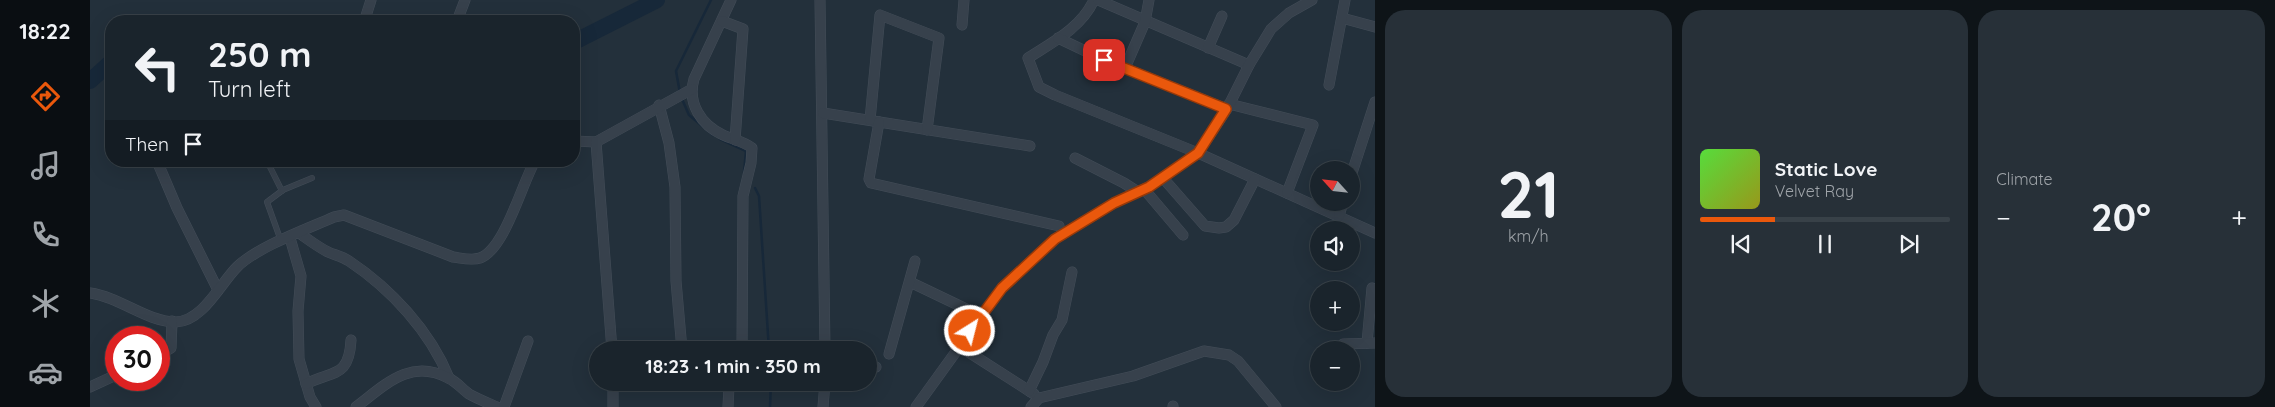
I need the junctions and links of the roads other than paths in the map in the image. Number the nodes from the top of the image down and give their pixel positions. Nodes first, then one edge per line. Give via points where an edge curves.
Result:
1 (371, 0) edge
2 (465, 0) edge
3 (731, 0) edge
4 (820, 0) edge
5 (964, 0) edge
6 (1096, 0) edge
7 (1149, 0) edge
8 (1309, 0) edge
9 (1346, 0) edge
10 (366, 15) edge
11 (459, 15) edge
12 (1222, 16) dead end
13 (1342, 18) junction
14 (722, 21) junction
15 (1146, 22) junction
16 (962, 26) dead end
17 (1375, 27) edge
18 (1058, 38) junction
19 (1208, 48) junction
20 (1249, 65) junction
21 (1125, 68) junction
22 (1329, 85) dead end
23 (683, 93) junction
24 (1375, 102) edge
25 (660, 105) junction
26 (1228, 107) junction
27 (822, 113) junction
28 (875, 121) junction
29 (927, 130) junction
30 (735, 140) junction
31 (580, 141) edge
32 (596, 142) junction
33 (1030, 146) dead end
34 (1198, 153) junction
35 (1075, 158) dead end
36 (1356, 161) edge
37 (160, 167) edge
38 (270, 167) edge
39 (533, 167) edge
40 (312, 178) dead end
41 (1163, 178) junction
42 (1254, 179) junction
43 (1141, 191) junction
44 (282, 192) junction
45 (1287, 193) junction
46 (1340, 211) edge
47 (1339, 216) junction
48 (1058, 226) dead end
49 (1375, 232) edge
50 (300, 233) junction
51 (1183, 236) dead end
52 (285, 239) junction
53 (915, 260) dead end
54 (1072, 272) dead end
55 (910, 282) junction
56 (1372, 288) dead end
57 (218, 290) junction
58 (90, 293) edge
59 (980, 316) junction
60 (172, 321) junction
61 (351, 340) dead end
62 (528, 341) dead end
63 (611, 341) edge
64 (681, 341) edge
65 (742, 341) edge
66 (825, 341) edge
67 (1371, 343) edge
68 (959, 346) junction
69 (170, 349) edge
70 (889, 354) dead end
71 (449, 378) junction
72 (105, 380) edge
73 (306, 384) junction
74 (90, 387) edge
75 (613, 391) edge
76 (729, 391) edge
77 (824, 391) edge
78 (1029, 391) junction
79 (1039, 398) junction
80 (316, 407) edge
81 (356, 407) edge
82 (497, 407) edge
83 (504, 407) edge
84 (613, 407) edge
85 (728, 407) edge
86 (823, 407) edge
87 (916, 407) edge
88 (1031, 407) edge
89 (1276, 407) edge

1 - 10 street
2 - 11 street
3 - 14 street
4 - 27 street
5 - 16 street
6 - 15 street
6 - 18 street via 1084,18
7 - 15 street
8 - 20 street via 1271,29
9 - 13 street
12 - 19 street
13 - 17 street
13 - 22 street
14 - 23 street via 694,79
14 - 30 street via 743,28
15 - 19 street
15 - 21 street
18 - 21 street
18 - 34 street via 1028,58 1039,87
19 - 20 street
20 - 26 street
21 - 26 street
23 - 25 street
23 - 30 street via 701,119
24 - 36 street
25 - 32 street
25 - 64 street via 675,187 676,281
26 - 34 street
26 - 45 street via 1313,125
27 - 28 street
27 - 66 street
28 - 29 street
28 - 29 street via 880,15 939,38
28 - 48 street via 871,183
29 - 33 street
30 - 65 street via 752,148 743,196
31 - 32 street
32 - 63 street
34 - 41 street
34 - 42 street
35 - 43 street
37 - 57 street
38 - 44 lane
39 - 50 street via 517,206 493,248 481,258 453,257 344,214
40 - 44 lane
41 - 42 street via 1205,226 1219,228 1234,220
41 - 43 street
42 - 45 street
43 - 51 street
43 - 59 street via 1114,203 1055,239 1002,288
44 - 52 lane via 268,202
45 - 47 street
46 - 47 street
47 - 49 street
50 - 52 street
50 - 71 street via 318,246 349,260 414,318 441,358
52 - 57 street via 252,254
52 - 73 street via 301,276 299,360
53 - 55 street
54 - 78 street via 1062,320
55 - 59 street
55 - 70 street
56 - 67 street
57 - 60 street via 193,316 183,321
58 - 60 street via 107,296 160,320
59 - 68 street
60 - 69 street
61 - 73 street via 351,350 342,369
62 - 83 street
68 - 78 street
68 - 87 street
71 - 81 street via 423,370 408,372 390,381
71 - 82 street via 470,394
72 - 74 street
73 - 80 street
75 - 84 street
76 - 85 street
77 - 86 street
78 - 79 street
79 - 88 street
79 - 89 street via 1133,376 1204,351 1229,355 1238,361

